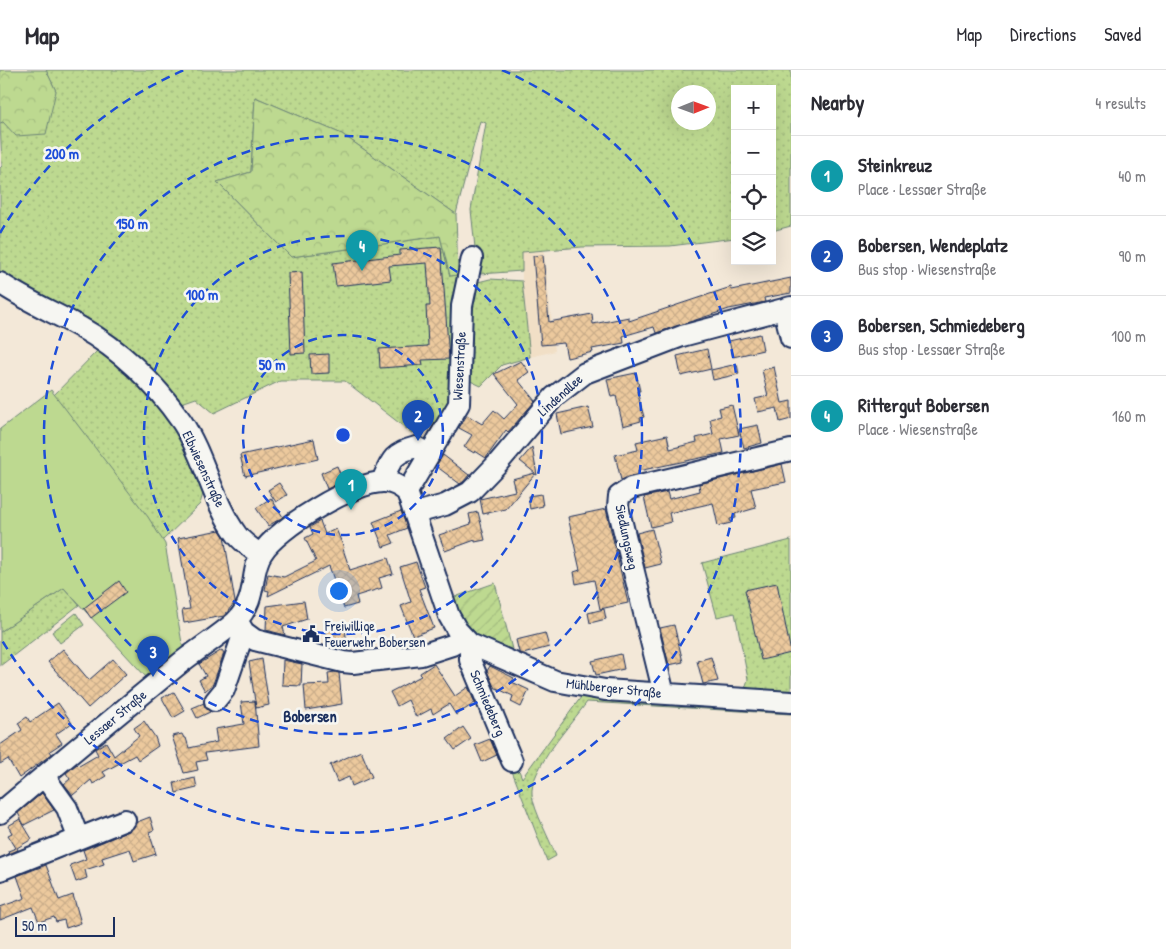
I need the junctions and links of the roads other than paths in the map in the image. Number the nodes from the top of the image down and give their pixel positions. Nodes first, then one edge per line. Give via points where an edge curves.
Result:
1 (472, 258) dead end
2 (0, 283) edge
3 (787, 308) edge
4 (791, 338) edge
5 (791, 450) edge
6 (428, 454) junction
7 (397, 486) junction
8 (416, 513) junction
9 (260, 555) junction
10 (240, 626) junction
11 (466, 642) junction
12 (661, 693) junction
13 (215, 701) dead end
14 (791, 702) edge
15 (512, 761) dead end
16 (44, 776) junction
17 (0, 812) edge
18 (126, 820) dead end
19 (78, 837) junction
20 (0, 870) edge

1 - 6 street, Wiesenstraße via 462,306 459,404
2 - 9 street, Elbwiesenstraße via 80,327 140,371 193,440 237,534
3 - 4 street
3 - 8 street, Lindenallee via 682,336 584,373 554,397 470,492 445,505
5 - 12 street, Siedlungsweg via 631,488 619,496 618,507 662,686
6 - 7 street, Wiesenstraße
6 - 7 street via 416,447 403,450 393,458
7 - 8 street
7 - 9 street, Lessaer Straße via 334,499 268,543
8 - 11 street via 449,616
9 - 10 street, Lessaer Straße
10 - 11 street via 255,640 343,662 421,655
10 - 13 street via 224,690
10 - 16 street, Lessaer Straße via 183,661
11 - 12 street, Mühlberger Straße via 555,681 605,690
11 - 15 street, Schmiedeberg via 470,660
12 - 14 street, Mühlberger Straße
16 - 17 street, Lessaer Straße
16 - 19 street via 67,808
18 - 19 street
19 - 20 street

